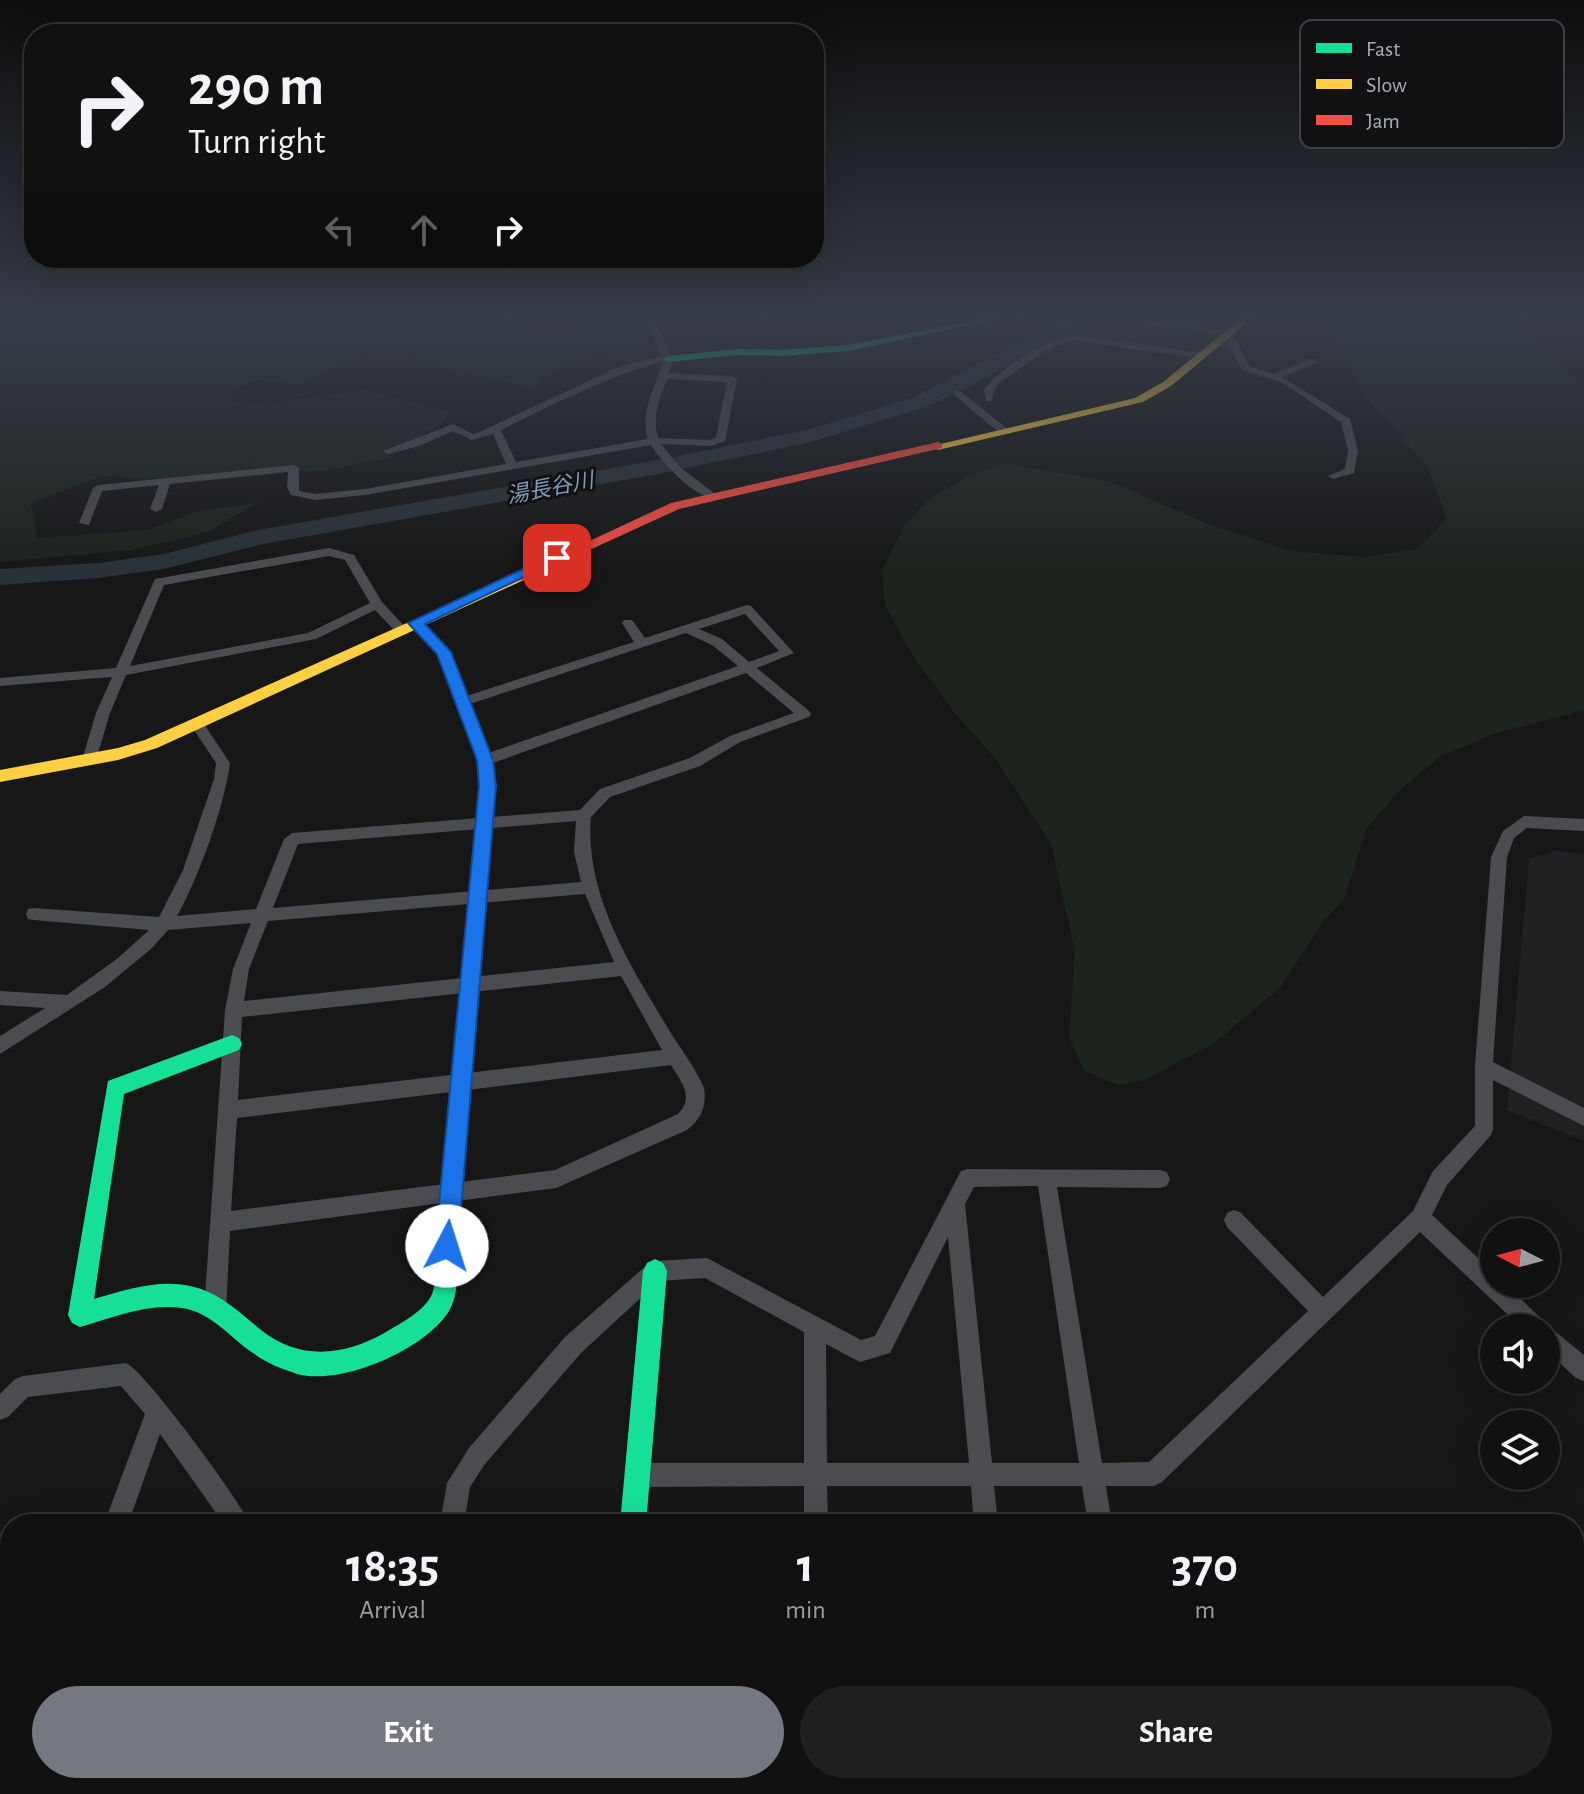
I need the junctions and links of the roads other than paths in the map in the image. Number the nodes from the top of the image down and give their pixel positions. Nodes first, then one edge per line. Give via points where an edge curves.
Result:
1 (549, 402) edge
2 (653, 402) edge
3 (729, 402) edge
4 (968, 402) edge
5 (1132, 402) edge
6 (1319, 402) edge
7 (496, 429) junction
8 (1005, 432) junction
9 (654, 441) junction
10 (388, 451) dead end
11 (513, 467) junction
12 (1333, 476) dead end
13 (165, 482) junction
14 (711, 496) junction
15 (156, 509) dead end
16 (85, 523) dead end
17 (377, 604) junction
18 (628, 623) dead end
19 (408, 626) junction
20 (688, 629) junction
21 (642, 644) junction
22 (750, 668) junction
23 (120, 672) junction
24 (0, 682) edge
25 (465, 701) junction
26 (197, 724) junction
27 (89, 760) junction
28 (485, 760) junction
29 (0, 776) edge
30 (584, 815) junction
31 (485, 823) junction
32 (1584, 825) edge
33 (590, 887) junction
34 (478, 897) junction
35 (34, 914) dead end
36 (259, 917) junction
37 (162, 924) junction
38 (626, 968) junction
39 (470, 985) junction
40 (0, 998) edge
41 (67, 1002) junction
42 (234, 1010) junction
43 (232, 1044) junction
44 (0, 1046) edge
45 (676, 1056) junction
46 (1484, 1066) junction
47 (461, 1082) junction
48 (228, 1110) junction
49 (1584, 1117) edge
50 (1046, 1177) junction
51 (1160, 1179) dead end
52 (451, 1192) junction
53 (955, 1202) junction
54 (1420, 1218) junction
55 (1234, 1220) dead end
56 (221, 1222) junction
57 (655, 1271) junction
58 (215, 1311) junction
59 (1323, 1312) junction
60 (1523, 1314) edge
61 (815, 1328) junction
62 (1560, 1348) edge
63 (1584, 1370) edge
64 (0, 1409) edge
65 (157, 1411) junction
66 (981, 1474) junction
67 (1092, 1474) junction
68 (637, 1475) junction
69 (816, 1475) junction
70 (120, 1514) edge
71 (231, 1514) edge
72 (454, 1514) edge
73 (634, 1514) edge
74 (816, 1514) edge
75 (985, 1514) edge
76 (1098, 1514) edge

1 - 7 street
2 - 9 street
3 - 9 street via 721,439
4 - 8 street
5 - 8 street
6 - 12 street via 1346,421 1353,450 1350,471
7 - 10 street via 472,437 453,427
7 - 11 street
8 - 14 street
9 - 11 street
9 - 14 street via 666,460
11 - 13 street via 315,497 295,493 294,468
13 - 15 street
13 - 16 street via 98,488
14 - 19 street via 656,513
17 - 19 street
17 - 23 street via 311,636
17 - 23 street via 350,558 329,552 159,582
18 - 21 street
19 - 25 street via 444,652
19 - 26 street
20 - 21 street
20 - 22 street via 717,642
20 - 22 street via 747,609 788,653
21 - 25 street
22 - 28 street
22 - 30 street via 804,714 735,739 695,762 605,793
23 - 24 street
23 - 27 street
25 - 28 street
26 - 27 street via 151,744
26 - 37 street via 223,763 221,779 178,902
27 - 29 street
28 - 31 street
30 - 31 street
30 - 33 street via 582,849
31 - 34 street
31 - 36 street via 292,839
32 - 46 street via 1524,822 1508,835 1499,857
33 - 34 street
33 - 38 street
34 - 36 street
34 - 39 street
35 - 37 street
36 - 37 street
36 - 42 street
37 - 41 street via 129,958
38 - 39 street
38 - 45 street
39 - 42 street
39 - 47 street
40 - 41 street
41 - 44 street
42 - 43 street
43 - 48 street
43 - 58 street via 115,1088 80,1315 152,1297 194,1298
45 - 47 street
45 - 52 street via 697,1098 692,1116 680,1124 556,1179
46 - 49 street
46 - 54 street via 1484,1129 1440,1178
47 - 48 street
47 - 52 street
48 - 56 street
50 - 51 street
50 - 53 street via 968,1178
50 - 67 street
52 - 56 street
52 - 58 street via 442,1300 433,1313 398,1337 328,1365 296,1362 258,1344
53 - 61 street via 882,1345 860,1351
53 - 66 street
54 - 59 street
54 - 60 street
55 - 59 street
56 - 58 street
57 - 61 street via 707,1268
57 - 68 street
57 - 72 street via 573,1345 477,1456 459,1483
59 - 67 street via 1154,1474
61 - 69 street
62 - 63 street
64 - 65 street via 23,1387 126,1374
65 - 70 street
65 - 71 street
66 - 67 street
66 - 69 street
66 - 75 street
67 - 76 street
68 - 69 street
68 - 73 street
69 - 74 street

